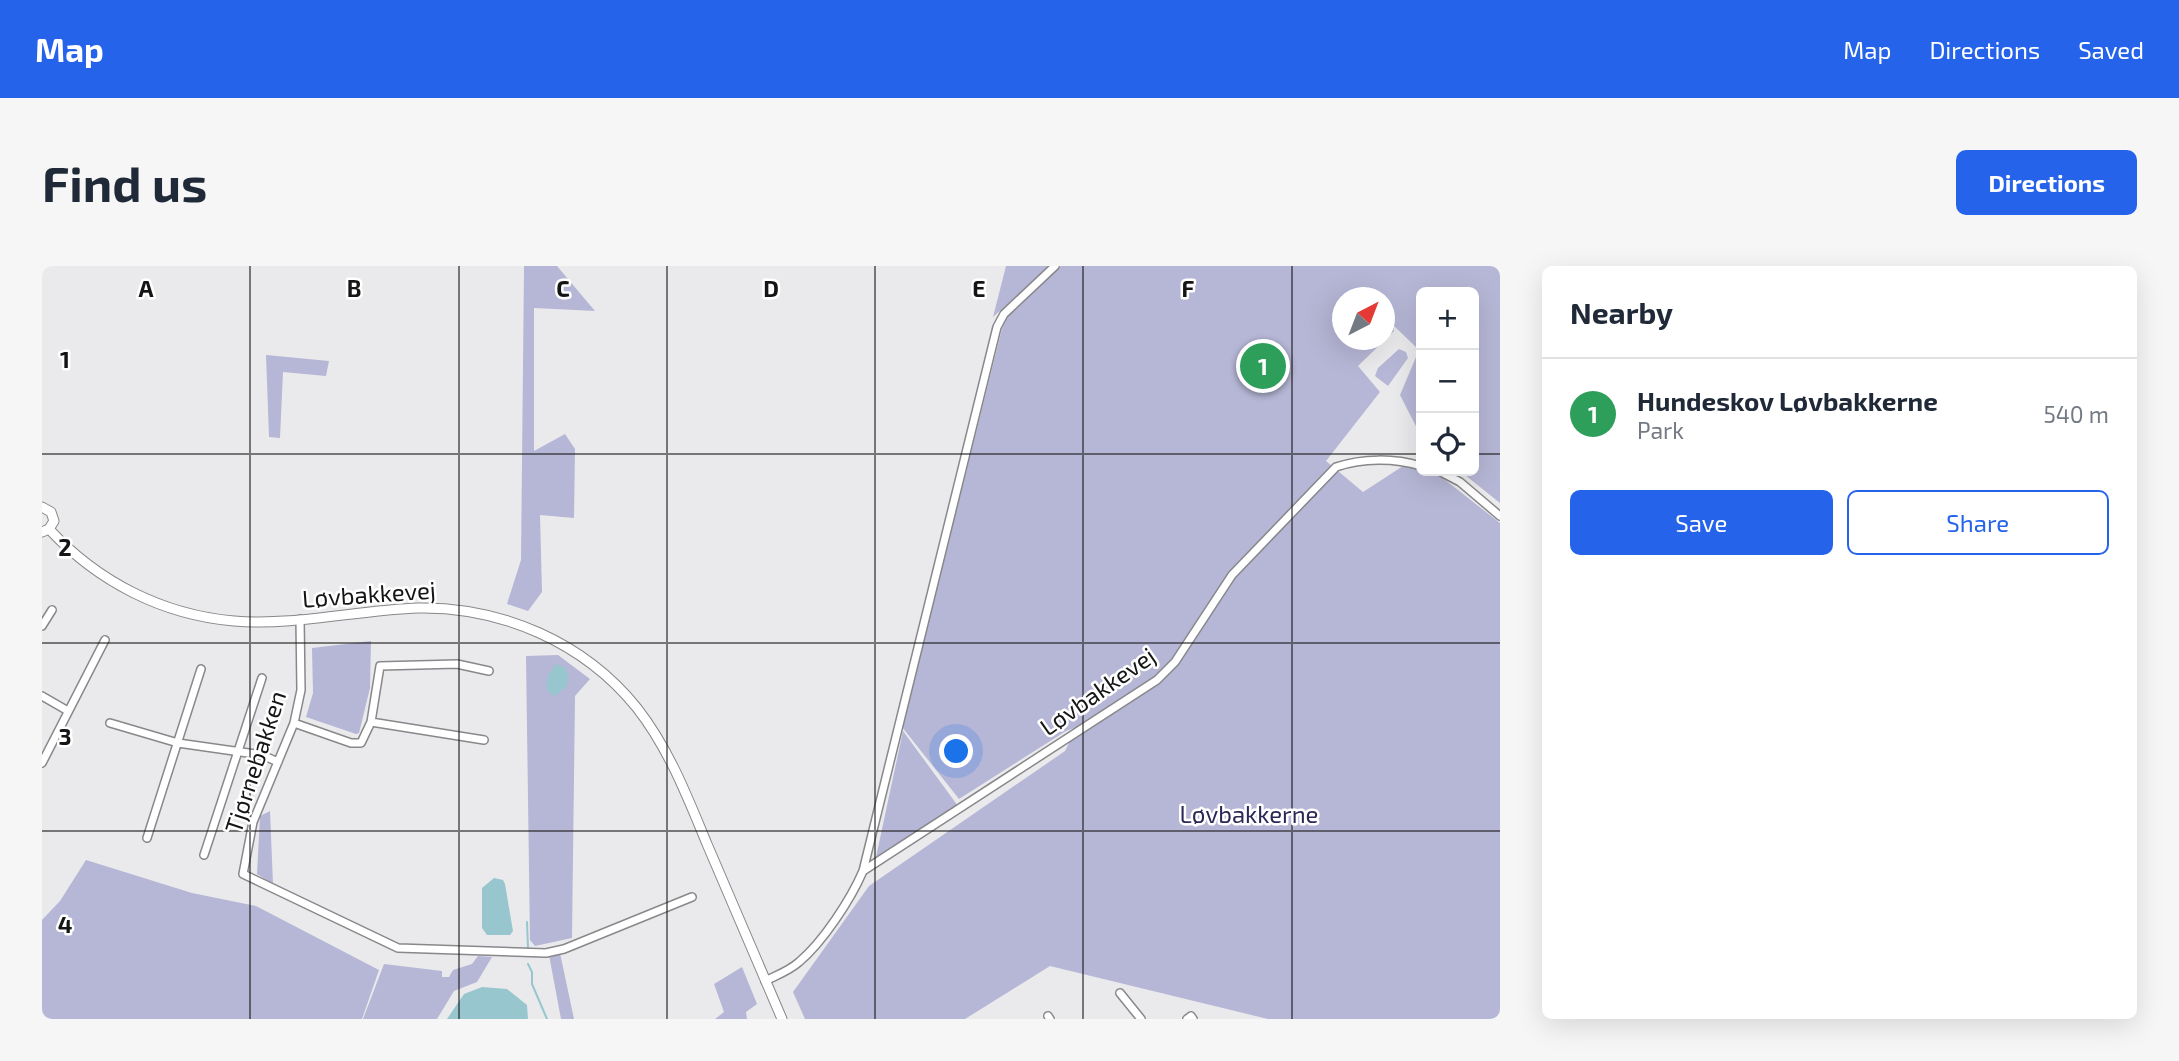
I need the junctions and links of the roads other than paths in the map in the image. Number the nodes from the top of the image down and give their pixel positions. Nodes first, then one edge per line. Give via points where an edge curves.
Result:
1 (1055, 266) edge
2 (1416, 465) edge
3 (1449, 476) edge
4 (42, 507) edge
5 (1500, 516) edge
6 (46, 531) edge
7 (52, 610) dead end
8 (300, 619) junction
9 (42, 626) edge
10 (104, 640) dead end
11 (201, 669) dead end
12 (489, 671) dead end
13 (262, 678) dead end
14 (42, 696) edge
15 (68, 711) junction
16 (371, 722) junction
17 (110, 723) dead end
18 (294, 723) junction
19 (484, 740) dead end
20 (178, 743) junction
21 (238, 752) junction
22 (278, 762) junction
23 (42, 763) edge
24 (147, 838) dead end
25 (204, 855) dead end
26 (863, 871) junction
27 (692, 897) dead end
28 (765, 981) junction
29 (1120, 993) dead end
30 (782, 1019) edge
31 (1141, 1019) edge
32 (1187, 1019) edge
33 (1194, 1019) edge

1 - 26 street, Løvbakkevej via 1004,314 997,327
2 - 26 street, Løvbakkevej via 1397,459 1336,467 1232,575 1175,662 1157,680
3 - 5 street
4 - 6 street via 54,517
6 - 8 street, Løvbakkevej via 100,574 159,605 236,621
7 - 9 street
8 - 18 street, Tjørnebakken via 301,690
8 - 28 street, Løvbakkevej via 418,608 479,613 532,629 599,670 636,706 670,758
10 - 15 street
11 - 20 street
12 - 16 street via 457,664 380,666
13 - 21 street
14 - 15 street
15 - 23 street
16 - 18 street via 363,740 356,744
16 - 19 street
17 - 20 street
18 - 22 street, Tjørnebakken
20 - 21 street
20 - 24 street
21 - 22 street
21 - 25 street
22 - 27 street, Tjørnebakken via 253,822 243,874 380,941 415,950 546,953
26 - 28 street, Løvbakkevej via 807,954
28 - 30 street, Løvbakkevej
29 - 31 street
32 - 33 street

